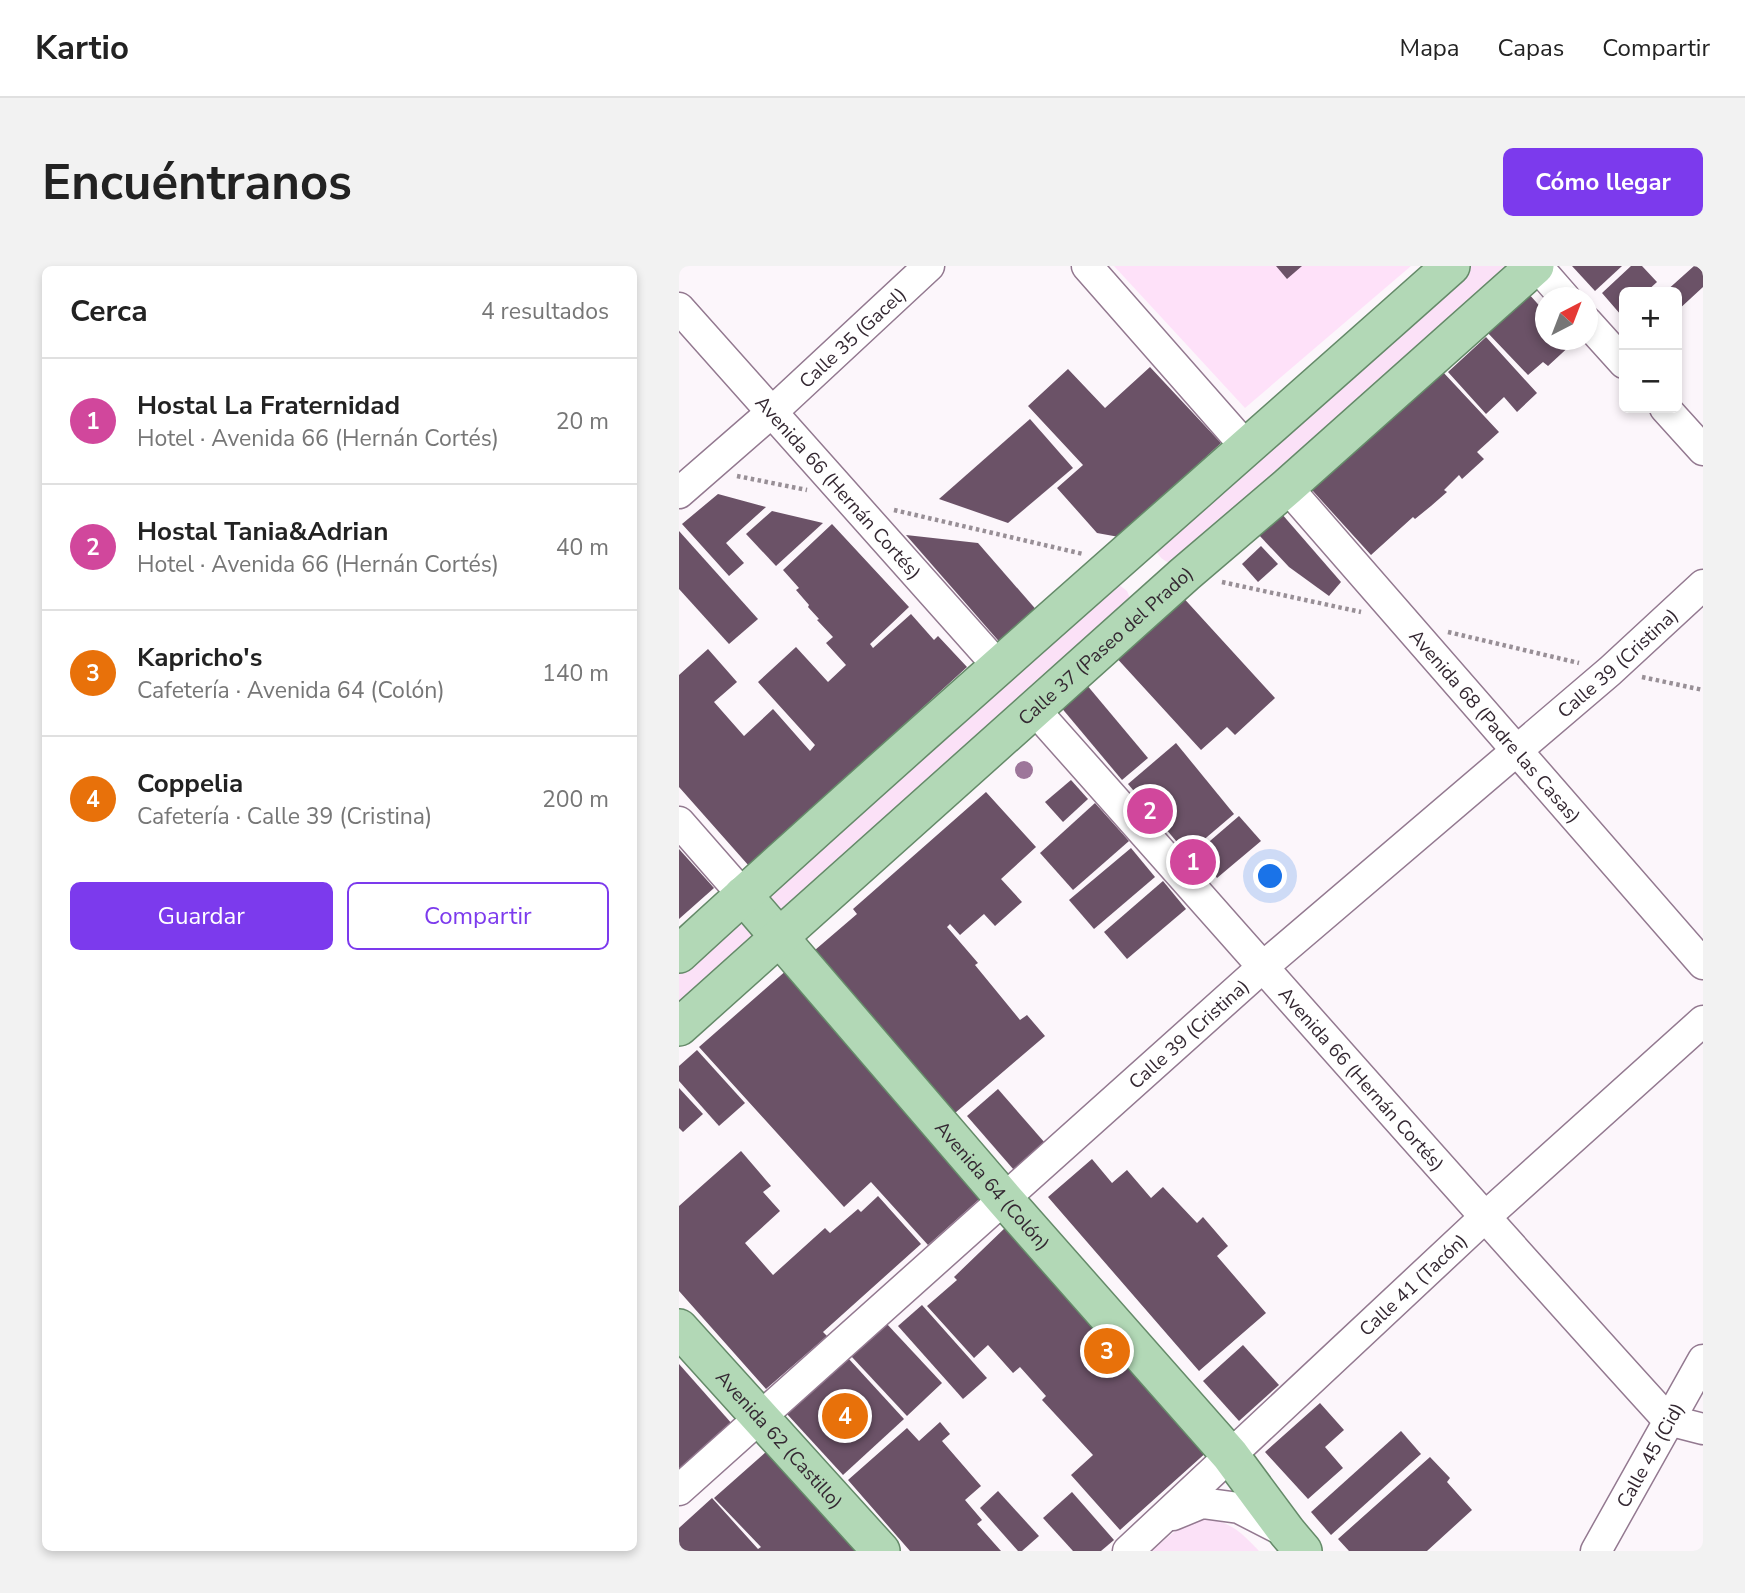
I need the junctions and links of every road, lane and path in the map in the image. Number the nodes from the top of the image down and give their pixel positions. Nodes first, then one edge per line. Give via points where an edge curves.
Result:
1 (929, 266) edge
2 (1087, 266) edge
3 (1451, 266) edge
4 (1536, 266) edge
5 (1555, 287) edge
6 (679, 308) edge
7 (1598, 334) edge
8 (1619, 357) edge
9 (772, 412) junction
10 (1670, 413) edge
11 (1247, 448) junction
12 (1703, 450) edge
13 (1287, 487) junction
14 (679, 493) edge
15 (1149, 535) junction
16 (1105, 574) junction
17 (1185, 574) junction
18 (1703, 585) edge
19 (1137, 617) junction
20 (998, 666) junction
21 (1034, 709) junction
22 (1517, 751) junction
23 (679, 822) edge
24 (743, 895) junction
25 (780, 937) junction
26 (679, 954) edge
27 (1703, 964) edge
28 (1263, 966) junction
29 (1703, 1021) edge
30 (679, 1027) edge
31 (1005, 1200) junction
32 (1483, 1218) junction
33 (679, 1328) edge
34 (1703, 1360) edge
35 (760, 1419) junction
36 (1668, 1420) junction
37 (1703, 1429) edge
38 (1230, 1455) junction
39 (679, 1490) edge
40 (1164, 1519) junction
41 (1295, 1542) edge
42 (881, 1551) edge
43 (1128, 1551) edge
44 (1596, 1551) edge

1 - 9 street, Calle 35 (Gacel)
2 - 11 street
3 - 11 main road
4 - 5 street
4 - 13 main road, Calle 37 (Paseo del Prado)
6 - 9 street, Avenida 66 (Hernán Cortés)
7 - 8 street
9 - 14 street, Calle 35 (Gacel)
9 - 20 street, Avenida 66 (Hernán Cortés)
10 - 12 street
11 - 15 main road
13 - 17 main road, Calle 37 (Paseo del Prado)
13 - 22 street, Avenida 68 (Padre las Casas)
15 - 16 main road
15 - 17 main road via 1145,548 1150,558 1166,570
16 - 19 main road via 1127,573 1144,589 1146,600
16 - 20 main road
17 - 19 main road, Calle 37 (Paseo del Prado)
18 - 22 street, Calle 39 (Cristina)
19 - 21 main road, Calle 37 (Paseo del Prado)
20 - 24 main road
21 - 25 main road, Calle 37 (Paseo del Prado)
21 - 28 street, Avenida 66 (Hernán Cortés)
22 - 27 street, Avenida 68 (Padre las Casas)
22 - 28 street, Calle 39 (Cristina)
23 - 24 street, Avenida 64 (Colón)
24 - 25 main road, Avenida 64 (Colón)
24 - 26 main road
25 - 30 main road, Calle 37 (Paseo del Prado)
25 - 31 main road, Avenida 64 (Colón)
28 - 31 street, Calle 39 (Cristina)
28 - 32 street, Avenida 66 (Hernán Cortés)
29 - 32 street, Calle 41 (Tacón)
31 - 35 street, Calle 39 (Cristina)
31 - 38 main road, Avenida 64 (Colón)
32 - 36 street, Avenida 66 (Hernán Cortés)
32 - 38 street, Calle 41 (Tacón)
33 - 35 main road, Avenida 62 (Castillo)
34 - 36 street, Calle 45 (Cid)
35 - 39 street, Calle 39 (Cristina)
35 - 42 main road, Avenida 62 (Castillo)
36 - 37 street
36 - 44 street, Calle 45 (Cid)
38 - 40 street, Calle 41 (Tacón)
38 - 41 main road, Avenida 64 (Colón)
40 - 41 street via 1202,1503 1239,1508
40 - 43 street, Calle 41 (Tacón)

